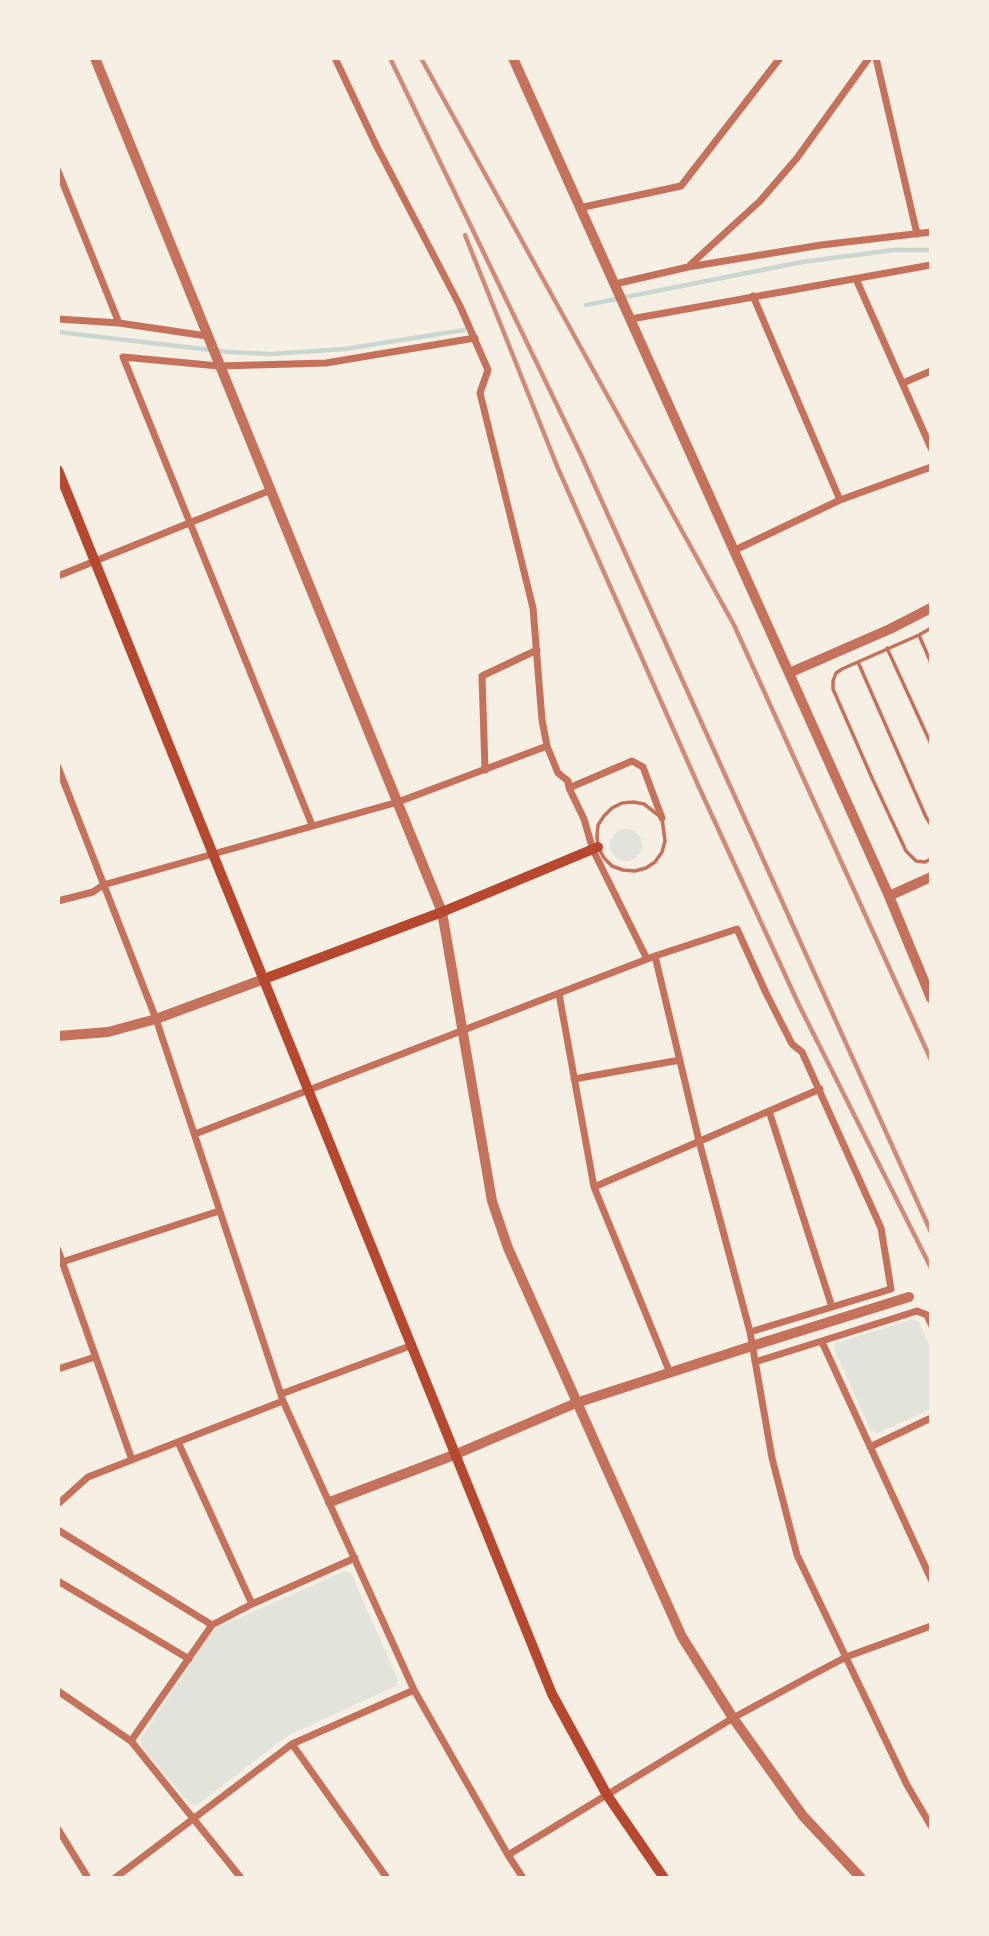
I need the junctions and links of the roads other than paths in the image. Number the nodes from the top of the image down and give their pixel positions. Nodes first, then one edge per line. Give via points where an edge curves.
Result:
1 (95, 58) edge
2 (334, 58) edge
3 (513, 58) edge
4 (780, 58) edge
5 (869, 58) edge
6 (876, 58) edge
7 (58, 171) edge
8 (579, 208) junction
9 (931, 232) edge
10 (917, 234) junction
11 (931, 265) edge
12 (688, 267) junction
13 (856, 279) junction
14 (616, 287) junction
15 (753, 296) junction
16 (58, 318) edge
17 (631, 319) junction
18 (119, 323) junction
19 (207, 335) junction
20 (475, 338) junction
21 (219, 366) junction
22 (931, 371) edge
23 (902, 383) junction
24 (931, 448) edge
25 (931, 467) edge
26 (58, 470) edge
27 (271, 489) junction
28 (840, 500) junction
29 (191, 522) junction
30 (733, 551) junction
31 (95, 561) junction
32 (58, 576) edge
33 (931, 608) edge
34 (931, 628) edge
35 (919, 635) junction
36 (887, 648) junction
37 (537, 650) junction
38 (858, 662) junction
39 (931, 663) edge
40 (789, 673) junction
41 (931, 744) edge
42 (547, 746) junction
43 (58, 767) edge
44 (485, 770) junction
45 (569, 788) junction
46 (398, 802) junction
47 (662, 818) junction
48 (312, 825) junction
49 (931, 825) edge
50 (596, 849) junction
51 (214, 854) junction
52 (931, 859) edge
53 (931, 877) edge
54 (103, 885) junction
55 (889, 896) junction
56 (58, 901) edge
57 (442, 912) junction
58 (655, 956) junction
59 (647, 959) junction
60 (264, 979) junction
61 (559, 994) junction
62 (931, 998) edge
63 (156, 1019) junction
64 (461, 1031) junction
65 (58, 1036) edge
66 (680, 1060) junction
67 (574, 1079) junction
68 (820, 1089) junction
69 (309, 1090) junction
70 (769, 1111) junction
71 (195, 1135) junction
72 (699, 1141) junction
73 (594, 1187) junction
74 (219, 1211) junction
75 (58, 1250) edge
76 (62, 1262) junction
77 (909, 1297) dead end
78 (832, 1307) junction
79 (931, 1324) edge
80 (750, 1332) junction
81 (822, 1342) junction
82 (411, 1346) junction
83 (752, 1346) junction
84 (95, 1357) junction
85 (755, 1362) junction
86 (58, 1369) edge
87 (670, 1373) junction
88 (282, 1398) junction
89 (576, 1403) junction
90 (931, 1418) edge
91 (178, 1442) junction
92 (870, 1447) junction
93 (454, 1455) junction
94 (132, 1460) junction
95 (330, 1502) junction
96 (58, 1504) edge
97 (58, 1530) edge
98 (355, 1558) junction
99 (931, 1579) edge
100 (58, 1581) edge
101 (252, 1604) junction
102 (212, 1625) junction
103 (931, 1626) edge
104 (846, 1657) junction
105 (189, 1659) junction
106 (414, 1690) junction
107 (58, 1691) edge
108 (733, 1718) junction
109 (131, 1741) junction
110 (292, 1744) junction
111 (607, 1795) junction
112 (193, 1819) junction
113 (931, 1826) edge
114 (58, 1829) edge
115 (508, 1855) junction
116 (88, 1878) edge
117 (116, 1878) edge
118 (241, 1878) edge
119 (387, 1878) edge
120 (523, 1878) edge
121 (663, 1878) edge
122 (861, 1878) edge

1 - 19 street
2 - 20 street
3 - 8 street
4 - 8 street via 681,186
5 - 12 street via 760,201
6 - 10 street
7 - 18 street
8 - 14 street
9 - 10 street
10 - 12 street
11 - 13 street
12 - 14 street
13 - 15 street
13 - 23 street
14 - 17 street
15 - 17 street
15 - 28 street
16 - 18 street
17 - 30 street
18 - 19 street
19 - 21 street
20 - 21 street via 326,363
20 - 37 street via 488,370 480,393 533,608
21 - 27 street
21 - 29 street via 123,357
22 - 23 street
23 - 24 street
25 - 28 street
26 - 31 main road
27 - 29 street
27 - 46 street
28 - 30 street
29 - 31 street
29 - 48 street
30 - 40 street
31 - 32 street
31 - 51 main road
33 - 40 street
34 - 35 lane
35 - 36 lane
35 - 39 lane
36 - 38 lane
36 - 41 lane
37 - 42 street
37 - 44 street via 482,676
38 - 49 lane
38 - 52 lane via 836,673 833,689 906,851 916,861
40 - 55 street
42 - 44 street
42 - 45 street
43 - 54 street
44 - 46 street
45 - 47 street via 632,761 643,766
45 - 50 street
46 - 48 street
46 - 57 street
47 - 50 lane via 644,804 622,803 598,825
47 - 50 lane via 662,852 646,868 635,871 612,866
48 - 51 street
50 - 57 main road
50 - 59 street
51 - 54 street
51 - 60 main road
53 - 55 street
54 - 56 street
54 - 63 street
55 - 62 street
57 - 60 main road
57 - 64 street
58 - 59 street
58 - 66 street
58 - 68 street via 737,929 792,1044 802,1052
59 - 61 street
60 - 63 street
60 - 69 main road
61 - 64 street
61 - 67 street
63 - 65 street via 108,1032
63 - 71 street
64 - 69 street
64 - 89 street via 492,1201
66 - 67 street
66 - 72 street
67 - 73 street
68 - 70 street
68 - 78 street via 881,1228 891,1289
69 - 71 street
69 - 82 main road
70 - 72 street
70 - 78 street
71 - 74 street
72 - 73 street
72 - 80 street
73 - 87 street
74 - 76 street
74 - 88 street
75 - 76 street
76 - 84 street
77 - 83 street
78 - 80 street
79 - 81 street via 927,1315 917,1311
80 - 83 street
81 - 85 street
81 - 92 street
82 - 88 street
82 - 93 main road
83 - 85 street
83 - 87 street
84 - 86 street
84 - 94 street
85 - 104 street via 772,1458 797,1555
87 - 89 street
88 - 91 street
88 - 95 street
89 - 93 street
89 - 108 street via 682,1637
90 - 92 street
91 - 94 street
91 - 101 street
92 - 99 street
93 - 95 street
93 - 111 main road via 552,1694
94 - 96 street via 88,1477
95 - 98 street
97 - 102 street
98 - 101 street
98 - 106 street
100 - 105 street
101 - 102 street
102 - 105 street
103 - 104 street
104 - 108 street
104 - 113 street
105 - 109 street
106 - 110 street
106 - 115 street
107 - 109 street
108 - 111 street
108 - 122 street via 803,1816
109 - 112 street
110 - 112 street
110 - 119 street
111 - 115 street
111 - 121 main road
112 - 117 street
112 - 118 street
114 - 116 street
115 - 120 street

